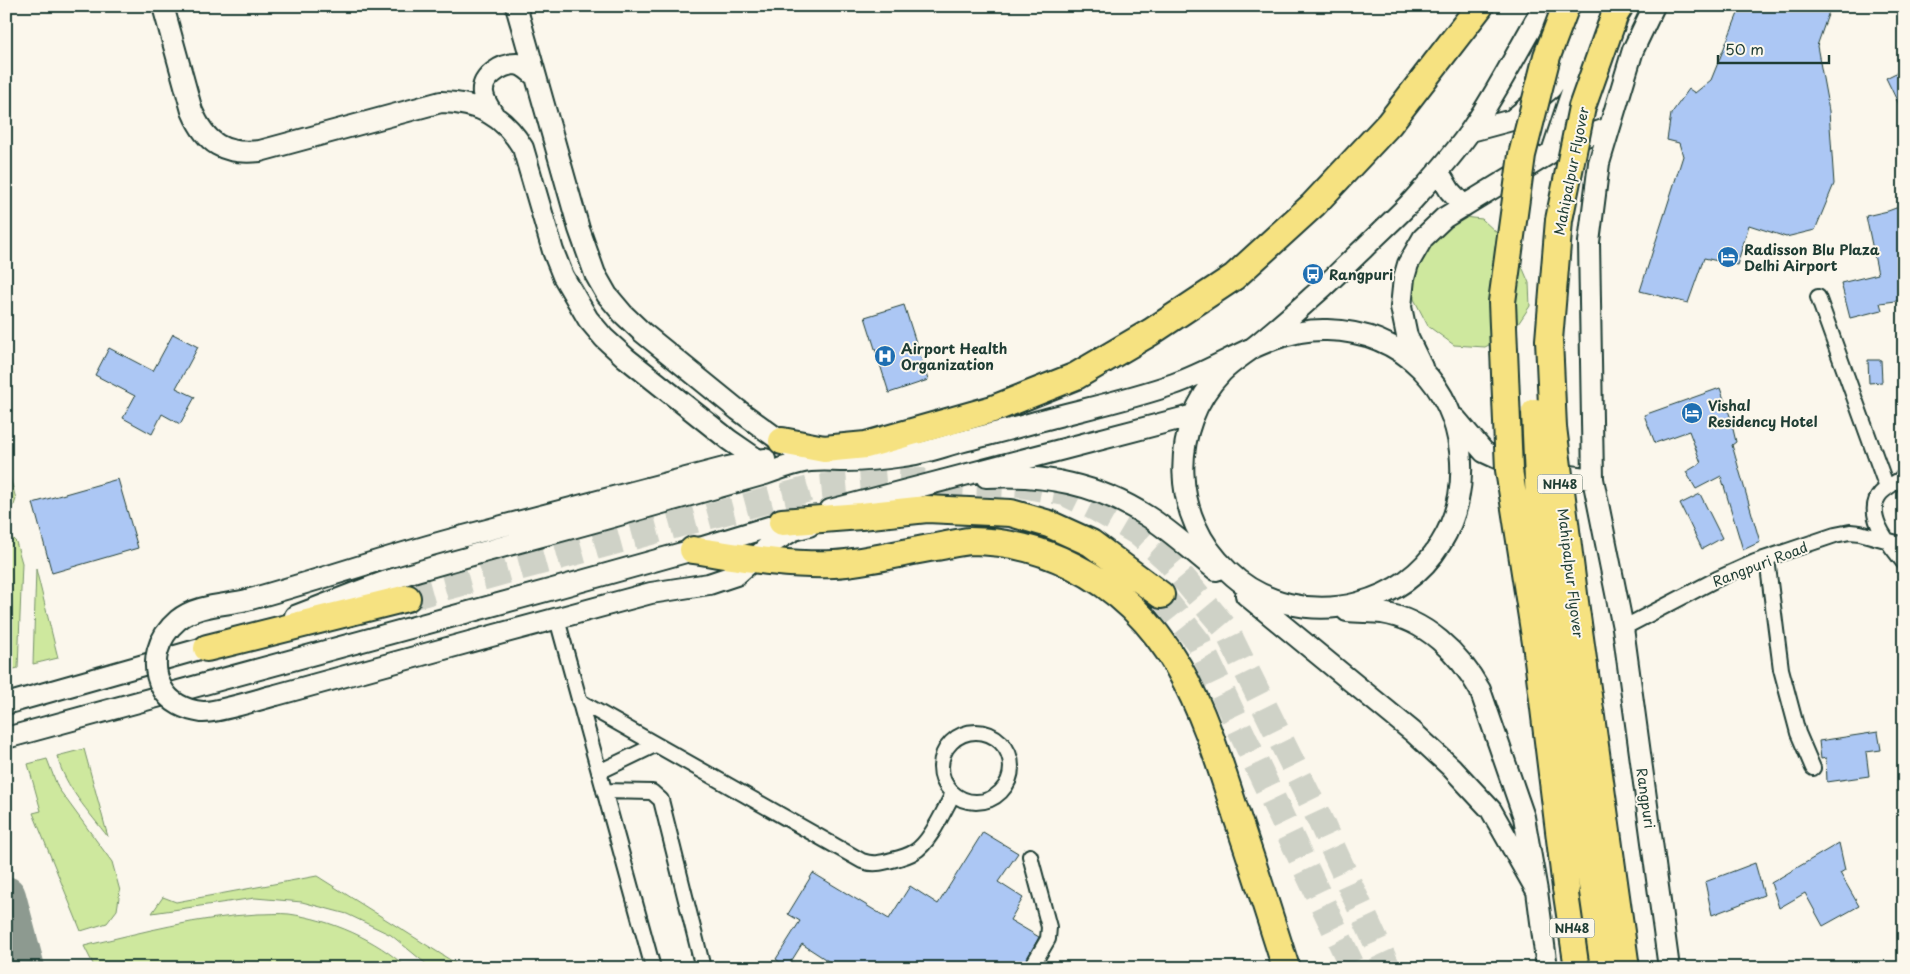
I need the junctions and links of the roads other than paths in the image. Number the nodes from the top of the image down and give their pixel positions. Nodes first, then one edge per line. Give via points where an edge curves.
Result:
1 (163, 6) edge
2 (516, 6) edge
3 (1480, 6) edge
4 (1544, 6) edge
5 (1566, 6) edge
6 (1585, 6) edge
7 (1605, 6) edge
8 (1620, 6) edge
9 (1654, 6) edge
10 (1628, 68) junction
11 (536, 78) junction
12 (1574, 85) junction
13 (493, 114) junction
14 (1609, 128) junction
15 (1471, 131) junction
16 (1552, 152) junction
17 (1438, 171) junction
18 (1464, 206) junction
19 (1818, 297) dead end
20 (1550, 340) junction
21 (1252, 348) junction
22 (1426, 375) junction
23 (1451, 413) junction
24 (1194, 415) junction
25 (795, 452) junction
26 (766, 466) junction
27 (1904, 477) edge
28 (944, 479) junction
29 (1592, 479) junction
30 (1888, 488) junction
31 (832, 518) junction
32 (782, 522) junction
33 (1886, 539) junction
34 (1904, 545) edge
35 (693, 550) junction
36 (754, 559) junction
37 (1767, 559) junction
38 (1904, 563) edge
39 (1160, 595) tunnel mouth
40 (407, 598) tunnel mouth
41 (1320, 608) junction
42 (556, 618) junction
43 (1623, 628) junction
44 (207, 648) junction
45 (579, 701) junction
46 (6, 704) edge
47 (6, 738) edge
48 (655, 745) junction
49 (1814, 768) dead end
50 (599, 772) junction
51 (604, 791) junction
52 (953, 794) junction
53 (1030, 856) dead end
54 (1537, 891) junction
55 (653, 968) edge
56 (703, 968) edge
57 (1031, 968) edge
58 (1286, 968) edge
59 (1547, 968) edge
60 (1578, 968) edge
61 (1604, 968) edge
62 (1626, 968) edge
63 (1669, 968) edge

1 - 13 main road via 197,124 207,137 229,150 244,153 260,150 441,102 460,102
2 - 11 main road
3 - 25 highway via 1389,124 1313,205 1234,277 1150,332 1076,376 993,409 866,445
4 - 15 main road
5 - 60 highway, NH48, bridge via 1547,56 1522,155 1502,302 1509,470 1536,643
6 - 15 main road via 1562,70 1552,88 1512,120
7 - 12 main road
8 - 20 highway, Mahipalpur Flyover / NH48, bridge via 1580,117 1559,220
9 - 10 main road, Rangpuri
10 - 12 main road
10 - 14 main road, Rangpuri
11 - 13 main road via 517,64 506,66 488,77 483,92
11 - 25 main road via 586,252 607,295 649,338
12 - 16 main road
13 - 26 main road via 516,135 523,148 556,259 588,319 626,358
14 - 16 main road
14 - 29 main road, Rangpuri via 1598,162 1589,242
15 - 17 main road
16 - 18 main road
17 - 18 main road
17 - 21 main road via 1414,199 1315,295
18 - 22 main road via 1444,218 1423,238 1404,278 1401,292 1403,321
19 - 30 street
20 - 61 highway, bridge via 1535,404 1539,503
20 - 62 highway, Mahipalpur Flyover / NH48, bridge via 1553,427
21 - 22 main road via 1297,331 1345,331 1368,336 1390,346
21 - 24 main road via 1237,358 1212,384
21 - 25 main road via 1177,383 910,456 850,462
22 - 23 main road via 1441,393
23 - 29 main road via 1484,452 1523,470
23 - 41 main road via 1460,443 1462,482 1458,505 1438,547 1424,565 1387,593 1343,607
24 - 28 main road
24 - 41 main road via 1183,468 1187,504 1200,538 1222,566 1255,591 1297,606
25 - 26 main road
26 - 42 main road, bridge via 728,466 201,610 179,619 164,637 156,653 157,673 162,688 172,700 184,708 204,712
26 - 44 main road via 410,573
27 - 30 street
28 - 32 main road
28 - 54 main road via 1020,476 1062,481 1106,494 1147,516 1413,732 1451,767 1491,810
29 - 43 main road, Rangpuri
30 - 33 street via 1880,494 1874,509
31 - 32 highway
31 - 36 main road via 794,530 772,542
31 - 39 highway via 926,508 1012,513 1049,524 1090,543
32 - 35 main road
33 - 34 street, Rangpuri Road
33 - 37 street, Rangpuri Road via 1850,532
33 - 38 street
35 - 36 highway
35 - 47 main road
36 - 42 main road via 736,575 709,584 651,593
36 - 58 highway via 835,564 968,541 1031,550 1061,560 1115,591 1160,636 1177,662 1215,747
37 - 43 street, Rangpuri Road via 1717,579
37 - 49 street via 1781,669 1798,734
40 - 44 highway
41 - 54 main road via 1383,614 1404,620 1441,641 1456,655 1480,690 1524,817
42 - 45 street
43 - 63 main road, Rangpuri
44 - 46 main road
45 - 48 street
45 - 50 street
48 - 50 street
48 - 52 street via 870,864 880,864 916,851
50 - 51 street
51 - 55 street
51 - 56 street via 652,792 661,800
52 - 52 street via 945,785 941,772 941,758 947,746 958,736 971,732 997,739 1006,749 1010,762 1010,776 1004,788 981,802 967,801
53 - 57 street via 1049,927 1046,944
54 - 59 main road

